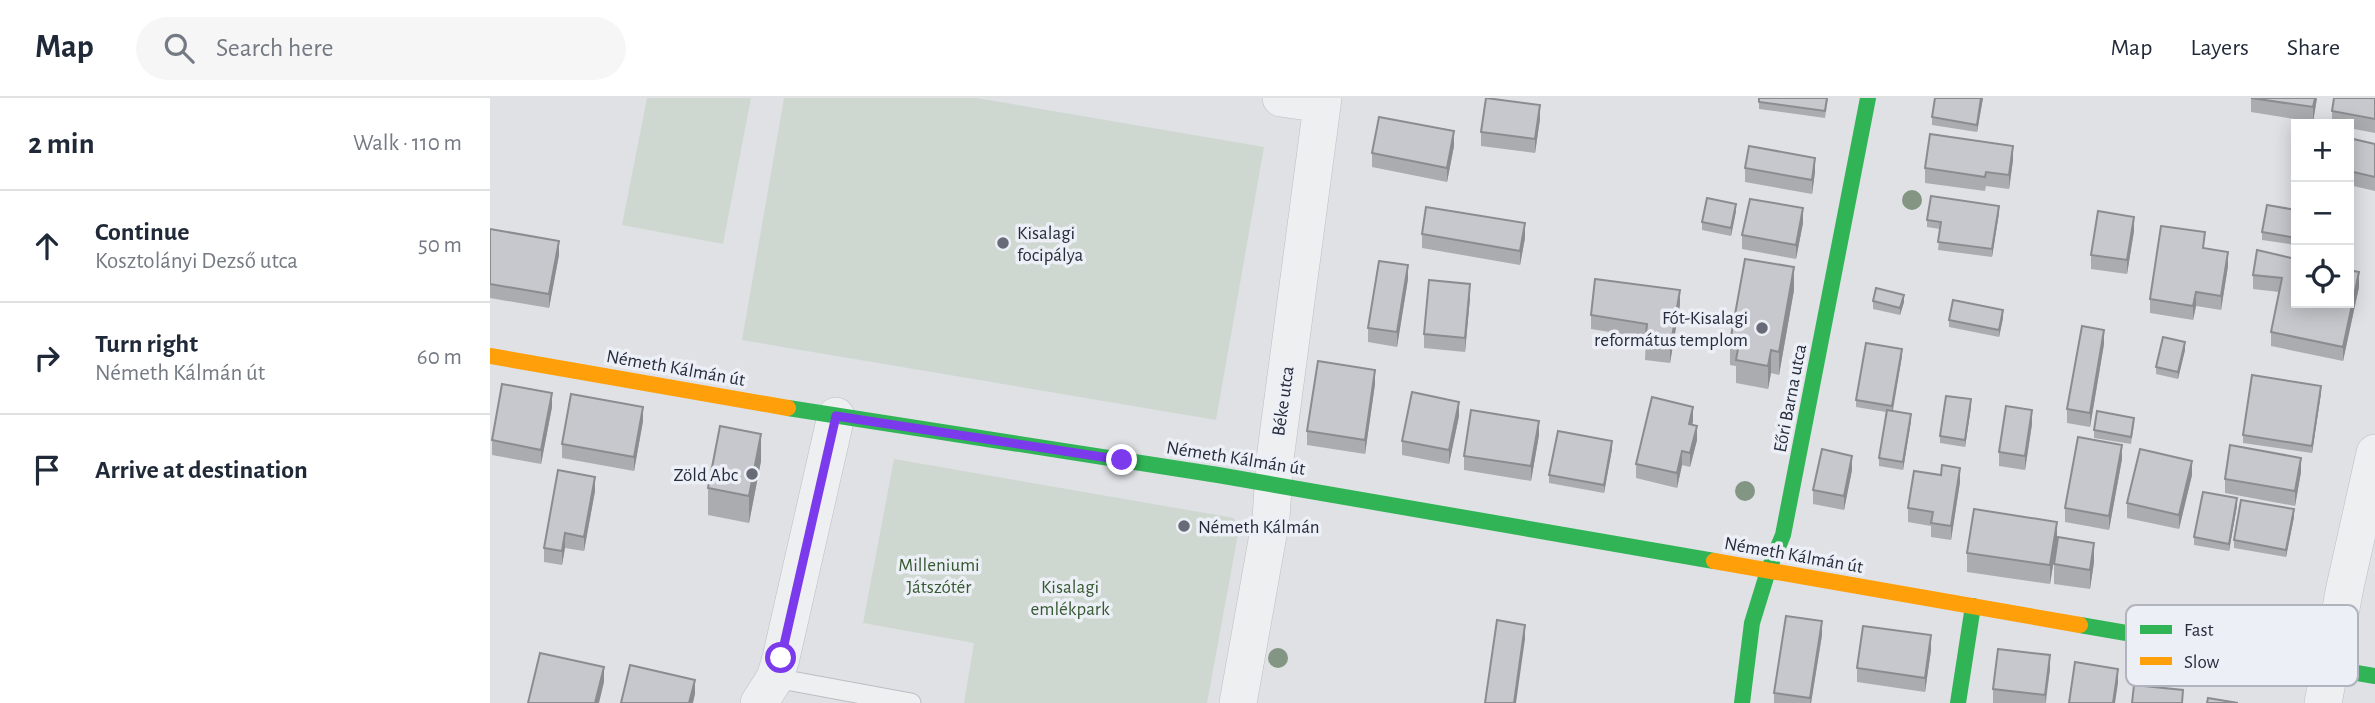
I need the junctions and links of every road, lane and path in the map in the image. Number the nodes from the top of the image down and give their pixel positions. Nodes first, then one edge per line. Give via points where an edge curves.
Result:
1 (1281, 98) edge
2 (1868, 98) edge
3 (1323, 101) edge
4 (490, 356) edge
5 (836, 416) junction
6 (2375, 453) edge
7 (1273, 485) junction
8 (1768, 571) junction
9 (2343, 605) edge
10 (1973, 606) junction
11 (2126, 632) edge
12 (767, 691) edge
13 (911, 703) edge
14 (1238, 703) edge
15 (1742, 703) edge
16 (1958, 703) edge

1 - 3 street
2 - 8 street, Eőri Barna utca via 1783,535
3 - 7 street, Béke utca
4 - 5 street, Németh Kálmán út
5 - 7 street, Németh Kálmán út
5 - 12 street
6 - 9 street
7 - 8 street, Németh Kálmán út
7 - 14 street, Béke utca
8 - 10 street, Németh Kálmán út
8 - 15 street, Eőri Barna utca via 1752,623
10 - 11 street, Németh Kálmán út
10 - 16 street
12 - 13 lane

